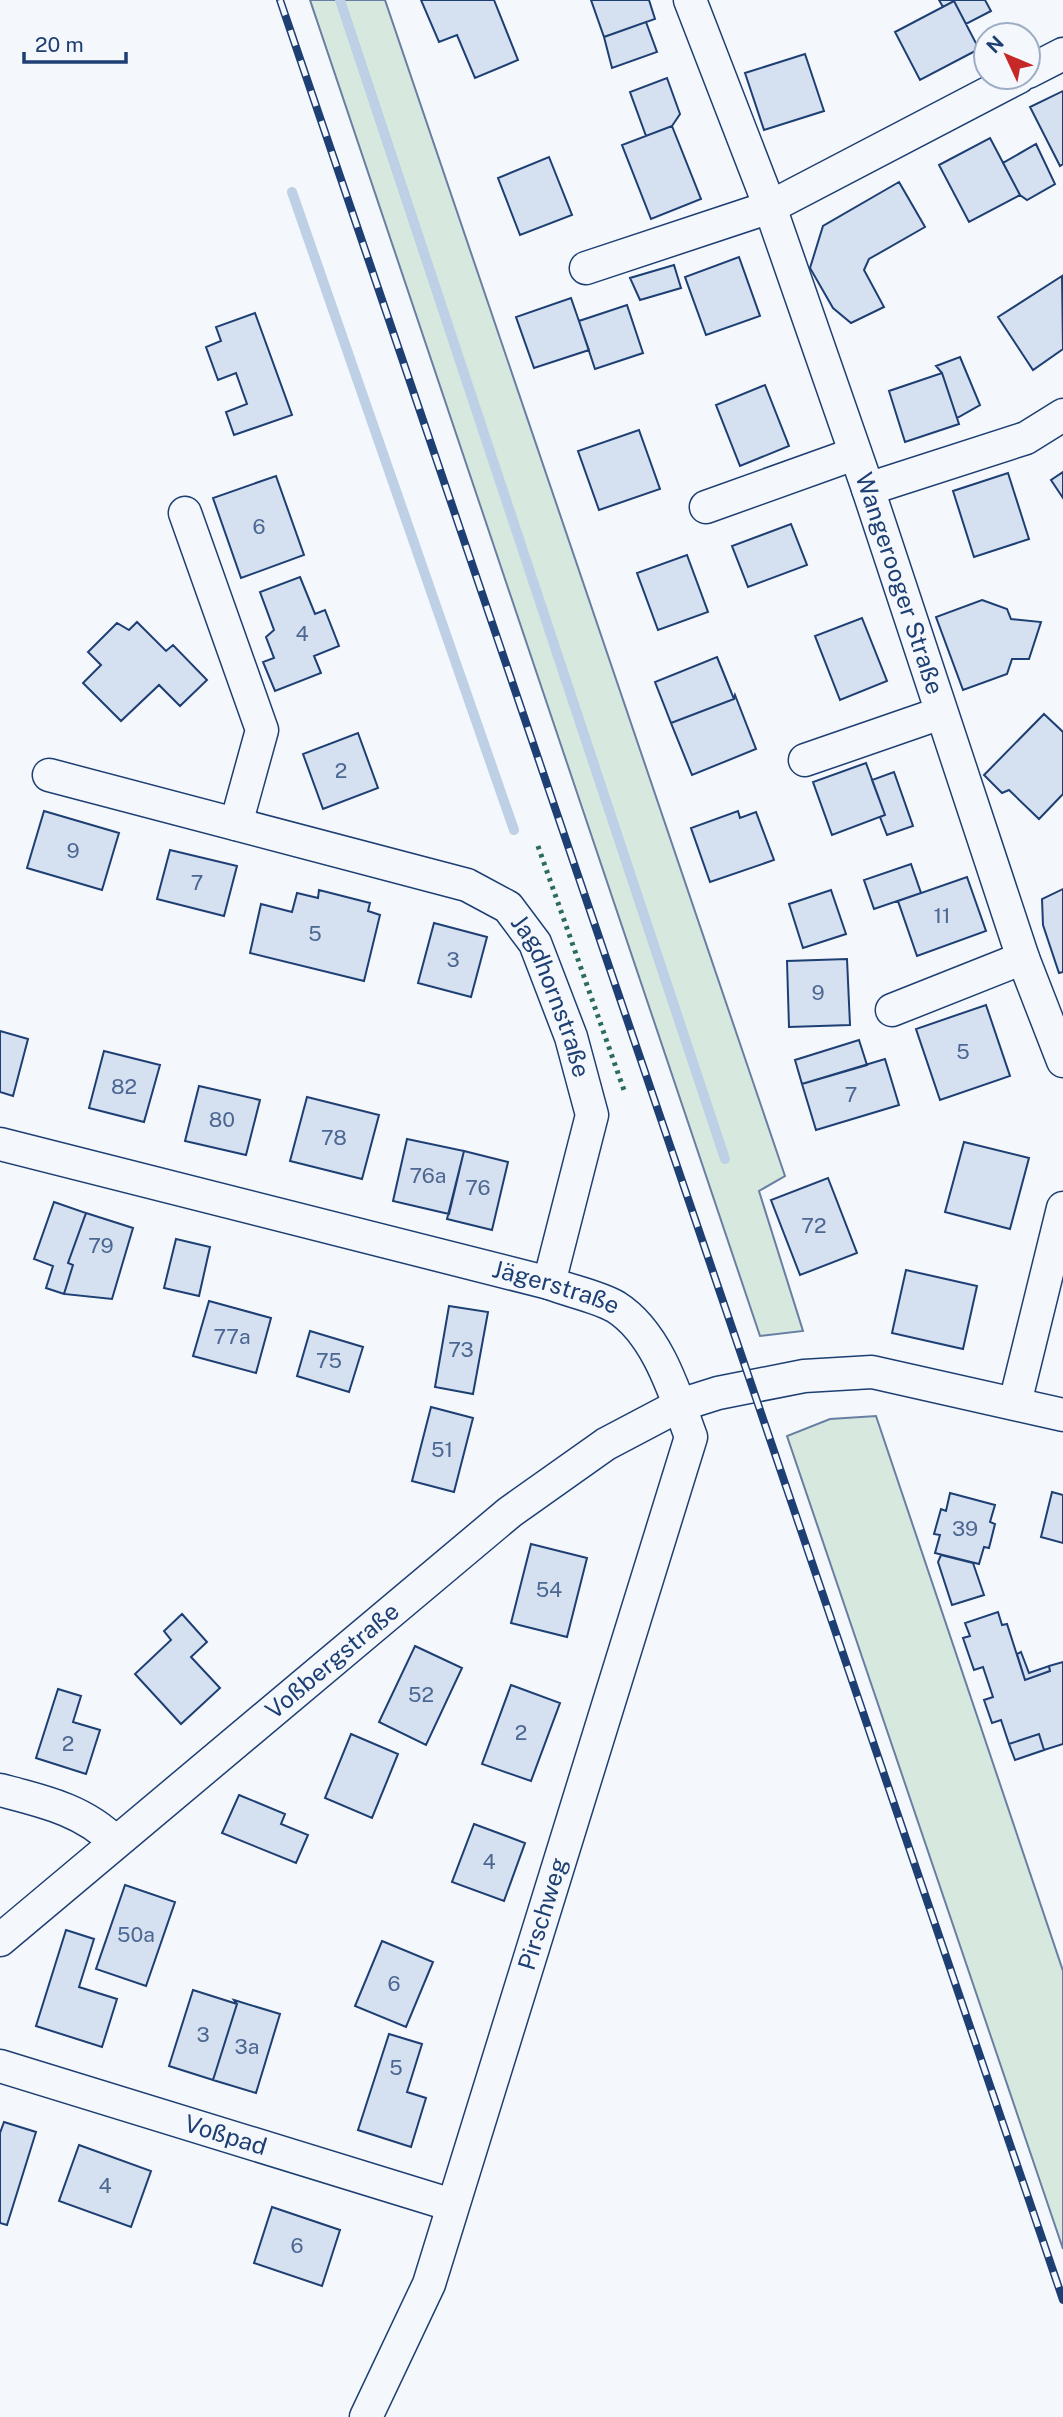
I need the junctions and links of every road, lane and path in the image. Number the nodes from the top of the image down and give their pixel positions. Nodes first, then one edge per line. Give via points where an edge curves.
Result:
1 (690, 0) edge
2 (1063, 54) edge
3 (1042, 65) edge
4 (991, 91) edge
5 (769, 207) junction
6 (586, 268) dead end
7 (1063, 415) edge
8 (854, 454) junction
9 (868, 489) junction
10 (706, 508) dead end
11 (184, 513) dead end
12 (941, 713) junction
13 (806, 760) dead end
14 (49, 775) dead end
15 (236, 824) junction
16 (1023, 958) junction
17 (892, 1010) dead end
18 (1062, 1054) edge
19 (0, 1144) edge
20 (1063, 1208) edge
21 (549, 1283) junction
22 (1015, 1403) junction
23 (680, 1405) junction
24 (1063, 1415) edge
25 (0, 1790) edge
26 (115, 1842) junction
27 (0, 1940) edge
28 (0, 2066) edge
29 (452, 2205) junction
30 (366, 2417) edge

1 - 5 street, Wangerooger Straße
2 - 3 street
4 - 5 street
5 - 6 street
5 - 8 street, Wangerooger Straße
7 - 9 street via 1026,438
8 - 9 street, Wangerooger Straße
8 - 10 street, Wangerooger Straße
9 - 12 street, Wangerooger Straße
11 - 15 street via 262,730
12 - 13 street, Wangerooger Straße
12 - 16 street, Wangerooger Straße
14 - 15 street, Jagdhornstraße
15 - 21 street, Jagdhornstraße via 467,885 508,907 535,943 571,1037 592,1115
16 - 17 street
16 - 18 street, Wangerooger Straße
19 - 21 street, Jägerstraße
20 - 22 street
21 - 23 street, Jägerstraße via 615,1307 644,1334
22 - 23 street via 872,1372 848,1372 751,1385
22 - 24 street
23 - 26 street, Voßbergstraße via 606,1444 510,1512
23 - 29 street, Pirschweg via 691,1437
25 - 26 street via 64,1807 100,1827
26 - 27 street, Voßbergstraße
28 - 29 street, Voßpad
29 - 30 street, Pirschweg via 429,2284

